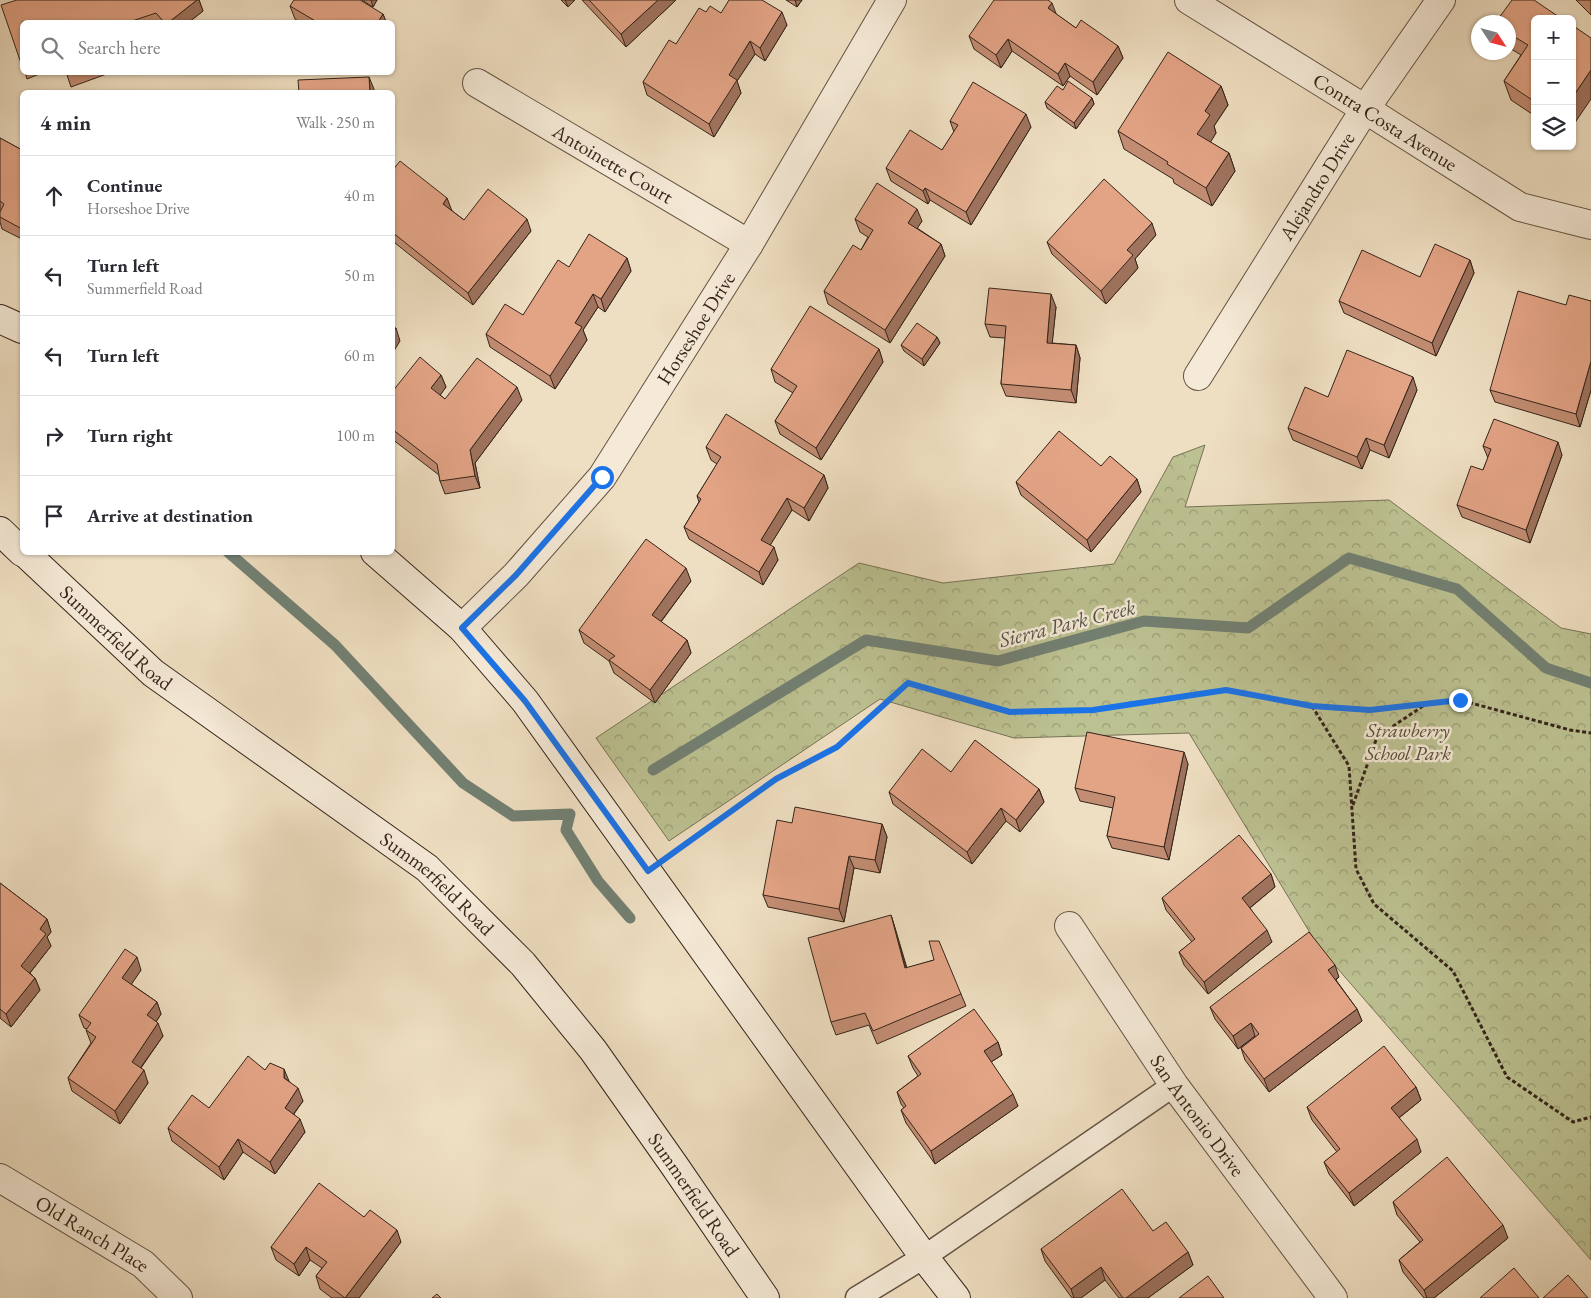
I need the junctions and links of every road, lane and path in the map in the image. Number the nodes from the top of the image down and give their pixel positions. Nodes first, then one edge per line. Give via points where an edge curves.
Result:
1 (892, 0) edge
2 (1189, 0) edge
3 (1441, 0) edge
4 (477, 83) dead end
5 (1365, 109) junction
6 (1591, 225) edge
7 (749, 244) junction
8 (0, 319) edge
9 (20, 328) edge
10 (1198, 376) dead end
11 (0, 531) edge
12 (20, 549) edge
13 (26, 555) edge
14 (378, 555) edge
15 (462, 628) junction
16 (1426, 704) junction
17 (1312, 706) junction
18 (1591, 733) edge
19 (1352, 808) junction
20 (648, 871) junction
21 (1069, 926) dead end
22 (1174, 1085) junction
23 (1591, 1117) edge
24 (0, 1178) edge
25 (924, 1257) junction
26 (178, 1298) edge
27 (764, 1298) edge
28 (857, 1298) edge
29 (956, 1298) edge
30 (1333, 1298) edge

1 - 7 street, Horseshoe Drive
2 - 5 street, Contra Costa Avenue
3 - 5 street, Alejandro Drive
4 - 7 street, Antoinette Court
5 - 6 street, Contra Costa Avenue via 1520,207
5 - 10 street, Alejandro Drive
7 - 15 street, Horseshoe Drive via 602,477 516,575
8 - 9 street
11 - 12 street, Summerfield Road
13 - 27 street, Summerfield Road via 153,673 427,868 523,964 593,1050
14 - 15 street
15 - 20 street via 525,701
16 - 17 path via 1370,710
16 - 18 path via 1460,700
16 - 19 path via 1377,737
17 - 19 path via 1349,766
17 - 20 path via 1226,690 1093,710 1010,712 908,683 837,747 776,779
19 - 23 path via 1356,869 1374,904 1453,971 1507,1077 1573,1122
20 - 25 street
21 - 22 street, San Antonio Drive
22 - 25 lane
22 - 30 street, San Antonio Drive
24 - 26 street, Old Ranch Place via 143,1264
25 - 28 lane
25 - 29 street

